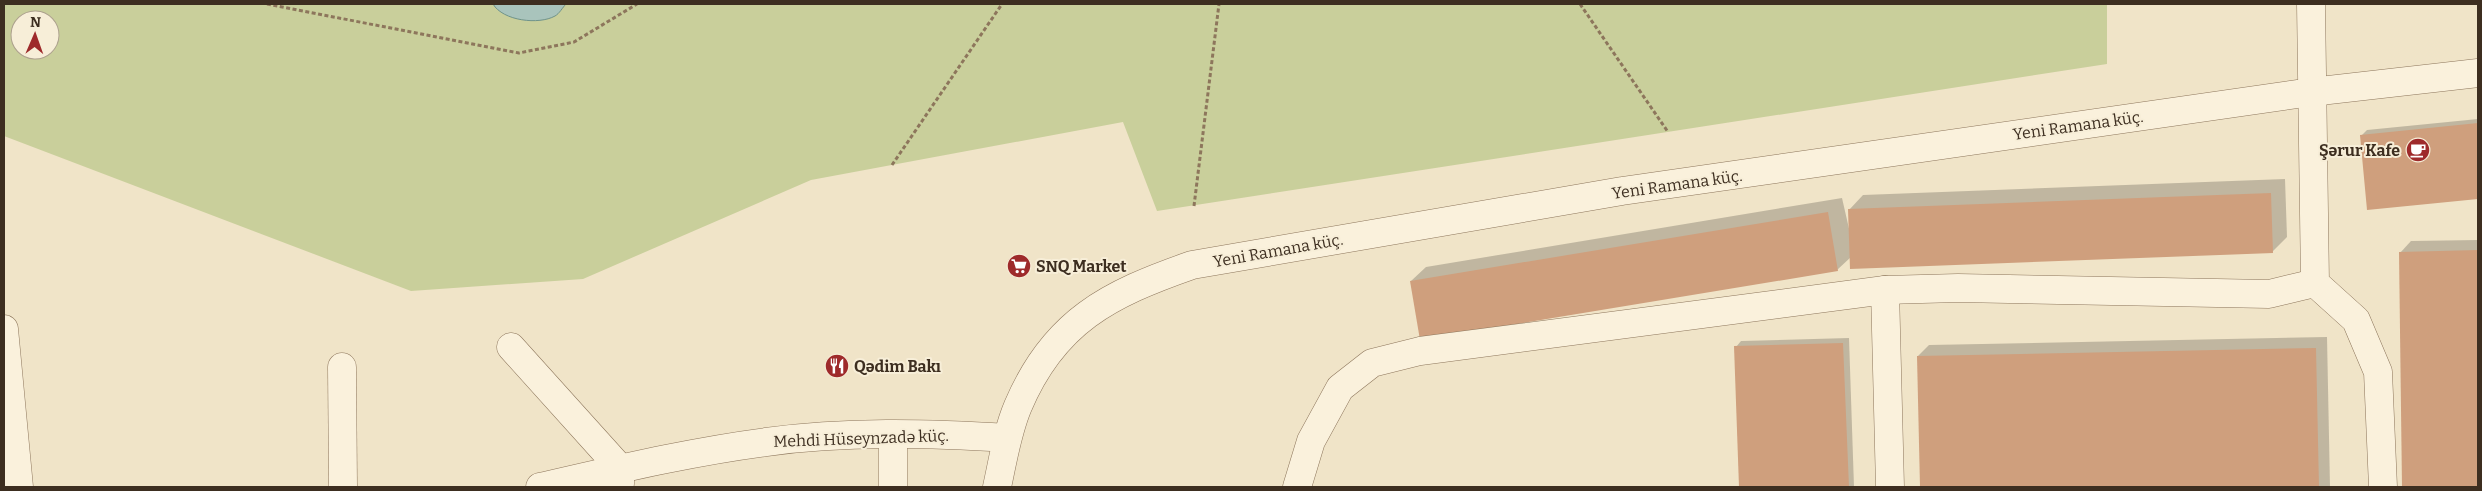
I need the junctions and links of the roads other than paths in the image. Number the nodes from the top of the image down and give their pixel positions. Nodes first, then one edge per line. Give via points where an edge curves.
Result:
1 (2311, 4) edge
2 (2478, 74) edge
3 (2311, 92) junction
4 (2315, 283) junction
5 (1885, 290) junction
6 (4, 329) edge
7 (511, 347) dead end
8 (342, 367) dead end
9 (6, 381) edge
10 (893, 435) junction
11 (1007, 438) junction
12 (620, 478) edge
13 (18, 487) edge
14 (343, 487) edge
15 (540, 487) edge
16 (893, 487) edge
17 (997, 487) edge
18 (1297, 487) edge
19 (1890, 487) edge
20 (2383, 487) edge

1 - 3 street
2 - 3 street, Yeni Ramana küç.
3 - 4 street
3 - 11 street, Yeni Ramana küç. via 1622,191 1192,265 1148,281 1100,305 1066,333 1046,353 1030,380
4 - 5 street via 2269,294 1958,288
4 - 20 street via 2356,320 2378,372
5 - 18 street via 1420,351 1372,363 1340,388 1311,441
5 - 19 street
6 - 9 street
7 - 12 street
8 - 14 street
9 - 13 street
10 - 11 street, Mehdi Hüseynzadə küç.
10 - 12 street, Mehdi Hüseynzadə küç. via 767,441 695,452
10 - 16 street
11 - 17 street, Yeni Ramana küç.
12 - 15 street, Mehdi Hüseynzadə küç.

